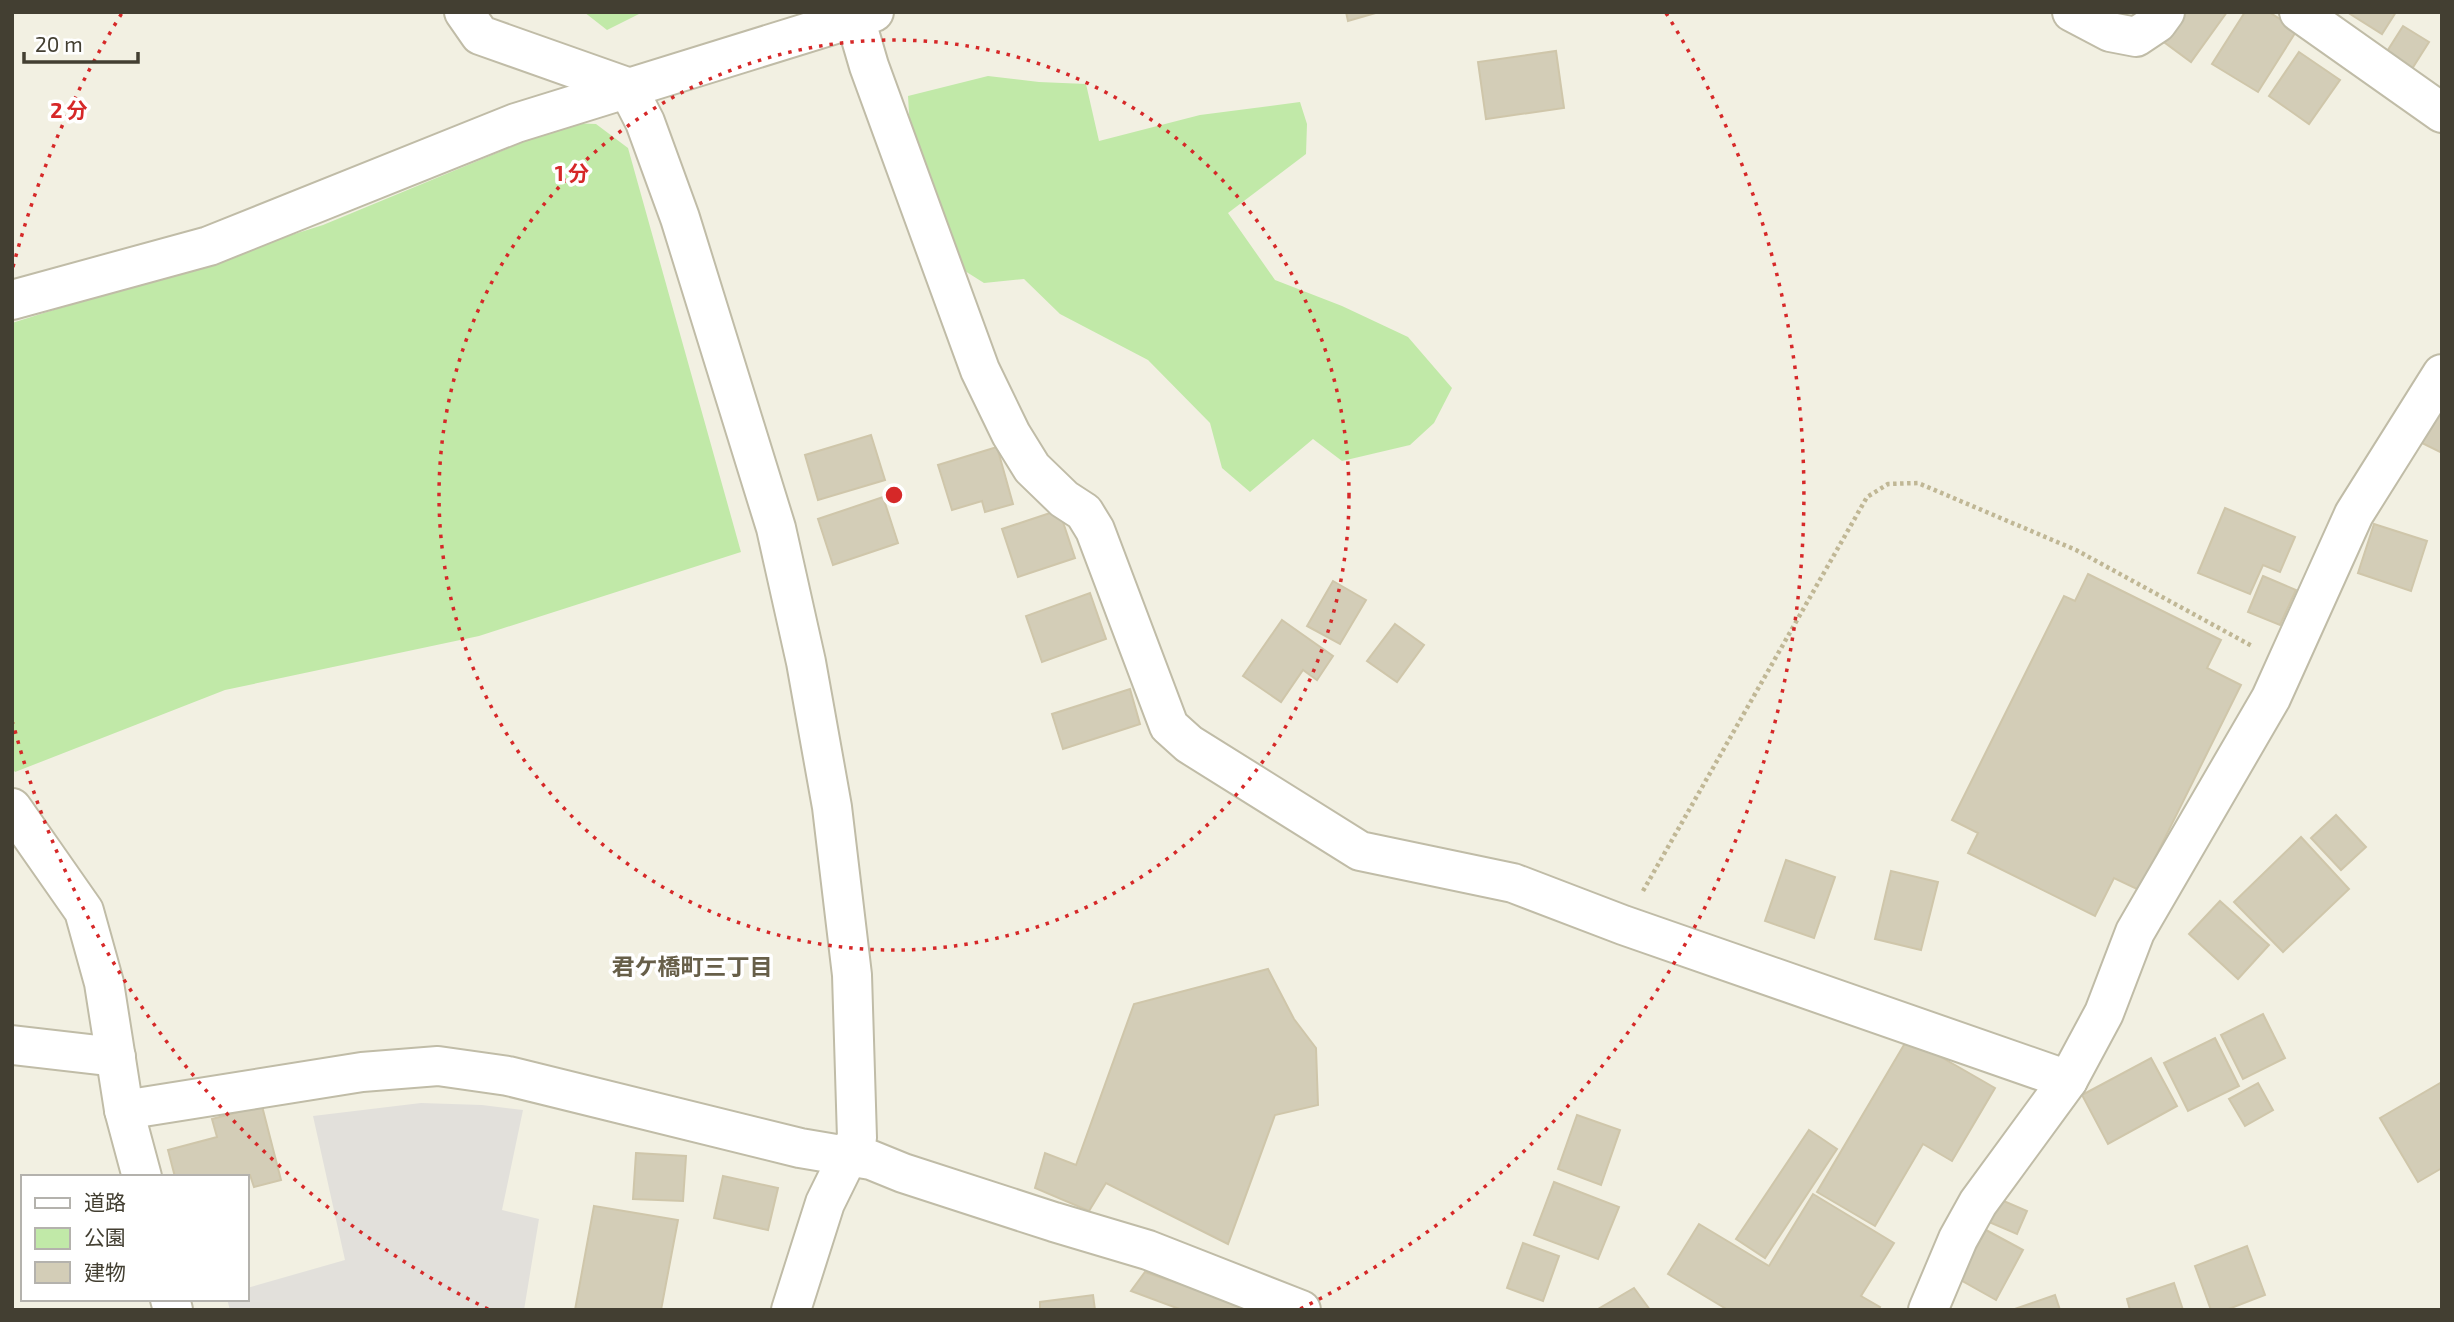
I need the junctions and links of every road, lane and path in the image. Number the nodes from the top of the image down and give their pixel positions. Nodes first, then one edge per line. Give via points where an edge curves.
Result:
1 (464, 12) edge
2 (2071, 12) edge
3 (2165, 12) edge
4 (2299, 12) edge
5 (864, 15) edge
6 (627, 87) junction
7 (2442, 113) edge
8 (12, 300) edge
9 (2442, 374) edge
10 (2286, 664) junction
11 (12, 808) edge
12 (1623, 925) junction
13 (12, 1045) edge
14 (116, 1057) junction
15 (2068, 1080) junction
16 (124, 1110) junction
17 (848, 1156) junction
18 (141, 1175) edge
19 (791, 1310) edge
20 (1301, 1310) edge
21 (1928, 1310) edge

1 - 6 street via 480,35
2 - 3 street via 2110,32 2136,37
4 - 7 street
5 - 6 street
5 - 12 street via 869,66 980,370 1032,468 1084,512 1096,530 1169,726 1189,744 1360,851 1513,883
6 - 8 street via 516,123 209,246
6 - 17 street via 645,122 680,218 776,528 806,662 832,807 852,975 857,1138
9 - 10 street via 2354,514
10 - 12 path via 2076,550 1918,483 1888,484 1867,497
10 - 15 street via 2271,698 2135,932 2104,1013
11 - 14 street via 84,911 104,983
12 - 15 street
13 - 14 street
14 - 16 street
15 - 21 street via 1979,1203
16 - 17 street via 362,1072 438,1066 508,1076
16 - 18 street
17 - 19 street via 825,1203
17 - 20 street via 1148,1250

